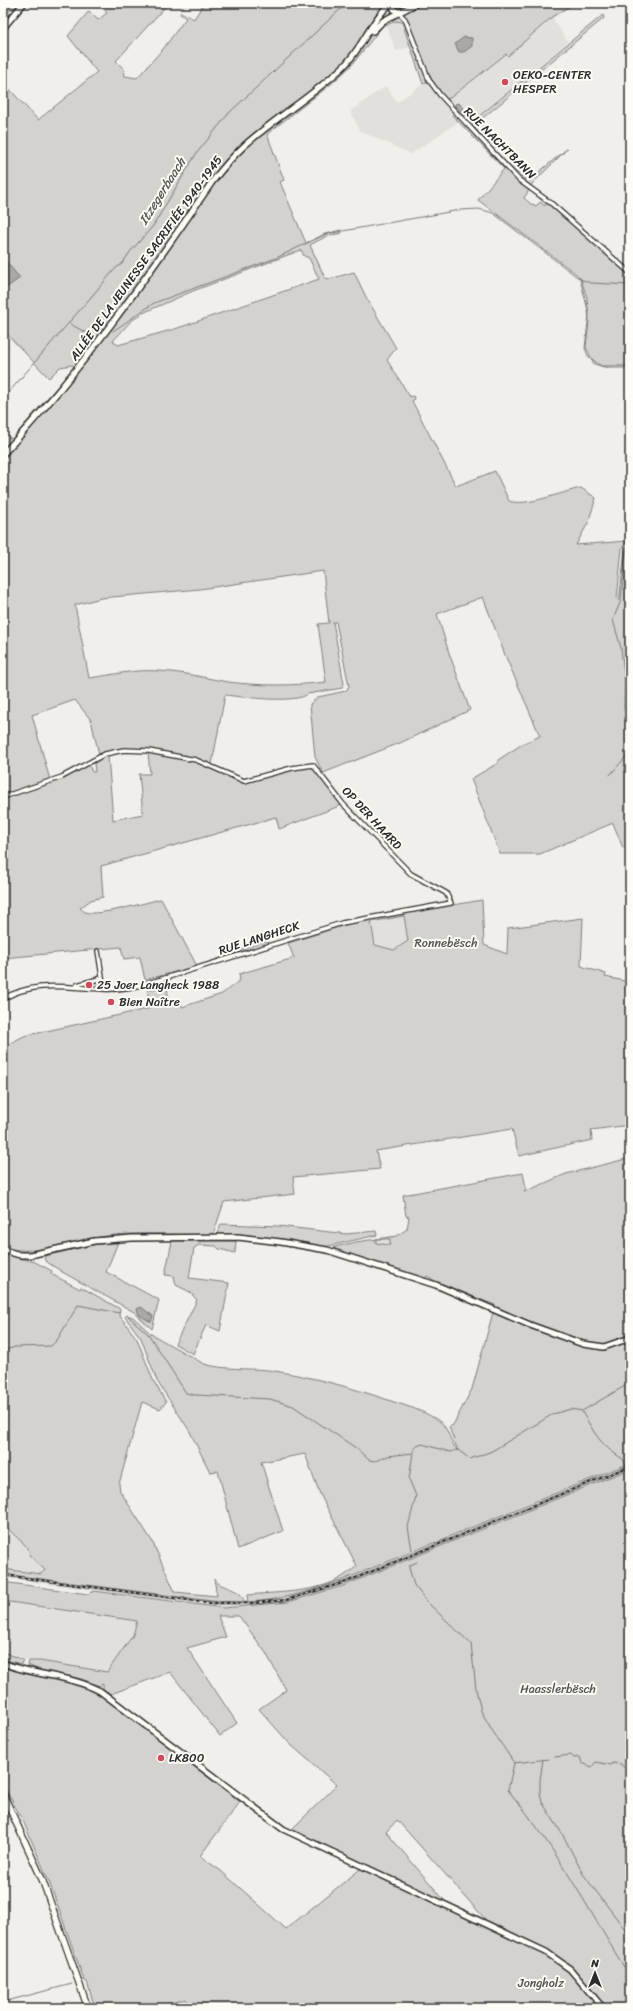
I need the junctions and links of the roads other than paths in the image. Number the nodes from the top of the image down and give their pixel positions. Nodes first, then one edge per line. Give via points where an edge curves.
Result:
1 (10, 3) edge
2 (24, 3) edge
3 (392, 3) edge
4 (407, 3) edge
5 (417, 3) edge
6 (3, 7) edge
7 (406, 9) junction
8 (399, 13) junction
9 (405, 19) junction
10 (3, 28) edge
11 (368, 36) junction
12 (630, 272) edge
13 (3, 454) edge
14 (3, 797) edge
15 (451, 903) joint
16 (98, 951) dead end
17 (102, 978) junction
18 (74, 986) junction
19 (104, 989) junction
20 (3, 999) edge
21 (3, 1250) edge
22 (630, 1338) edge
23 (3, 1663) edge
24 (3, 1794) edge
25 (88, 2008) edge
26 (603, 2008) edge

1 - 6 street
2 - 10 main road
3 - 8 main road
3 - 11 main road via 380,15
4 - 7 main road
5 - 7 main road
7 - 8 main road
7 - 9 street, RUE NACHTBANN
8 - 9 street, RUE NACHTBANN
8 - 11 main road via 383,21
9 - 12 street, RUE NACHTBANN via 429,80 440,95 519,180 552,204
11 - 13 main road, ALLÉE DE LA JEUNESSE SACRIFIÉE 1940-1945 via 328,82 245,145 228,162 104,335 62,388
14 - 15 street, OP DER HAARD via 62,777 105,754 124,750 149,751 196,760 244,781 313,765 343,804 412,874 446,893
15 - 19 street, RUE LANGHECK via 342,923 146,984
16 - 17 street
17 - 18 street, RUE LANGHECK
17 - 19 street
18 - 19 street, RUE LANGHECK
18 - 20 street, RUE LANGHECK via 35,988
21 - 22 main road via 30,1255 94,1241 132,1238 238,1237 281,1242 327,1250 436,1285 530,1325 584,1344 604,1347
23 - 26 main road via 82,1683 100,1691 283,1829 546,1952 570,1969
24 - 25 main road via 42,1879

